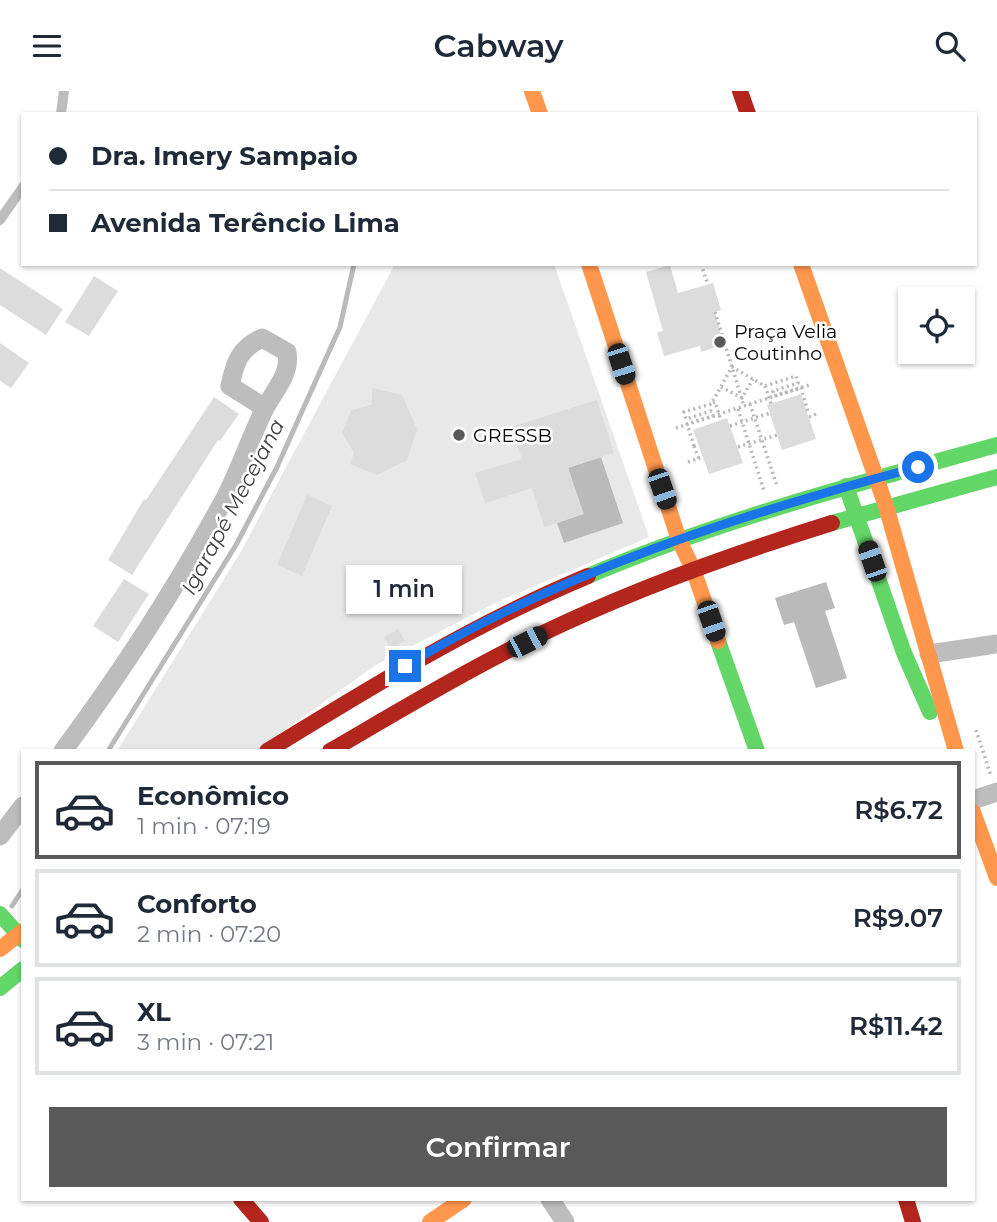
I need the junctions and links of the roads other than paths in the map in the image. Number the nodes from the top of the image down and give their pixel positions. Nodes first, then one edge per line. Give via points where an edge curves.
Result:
1 (64, 91) edge
2 (532, 91) edge
3 (740, 91) edge
4 (61, 112) edge
5 (539, 112) edge
6 (747, 112) edge
7 (21, 190) edge
8 (0, 220) edge
9 (590, 266) edge
10 (802, 266) edge
11 (265, 408) dead end
12 (997, 445) edge
13 (876, 477) junction
14 (997, 477) edge
15 (846, 487) junction
16 (886, 506) junction
17 (856, 516) junction
18 (679, 540) junction
19 (693, 569) junction
20 (997, 644) edge
21 (929, 654) junction
22 (64, 749) edge
23 (270, 749) edge
24 (333, 749) edge
25 (756, 749) edge
26 (946, 749) edge
27 (955, 749) edge
28 (997, 792) edge
29 (975, 799) edge
30 (21, 809) edge
31 (975, 818) edge
32 (0, 836) edge
33 (997, 878) edge
34 (0, 914) edge
35 (19, 934) edge
36 (0, 950) edge
37 (21, 971) edge
38 (0, 988) edge
39 (243, 1201) edge
40 (461, 1201) edge
41 (551, 1201) edge
42 (907, 1201) edge
43 (261, 1222) edge
44 (430, 1222) edge
45 (565, 1222) edge
46 (913, 1222) edge

1 - 4 lane
2 - 5 main road
3 - 6 main road
7 - 8 lane
9 - 18 main road
10 - 13 main road
11 - 22 street via 196,550 118,677
12 - 13 main road
13 - 15 main road
13 - 16 main road
14 - 16 main road
15 - 17 main road
15 - 18 main road
16 - 17 main road
16 - 21 main road
17 - 19 main road
17 - 26 main road via 904,653
18 - 19 main road
18 - 23 main road via 548,592 429,652
19 - 24 main road via 558,626
19 - 25 main road
20 - 21 street
21 - 27 main road
28 - 29 street
30 - 32 street
31 - 33 main road
34 - 35 main road
35 - 36 main road
37 - 38 main road
39 - 43 main road
40 - 44 main road
41 - 45 street
42 - 46 main road

